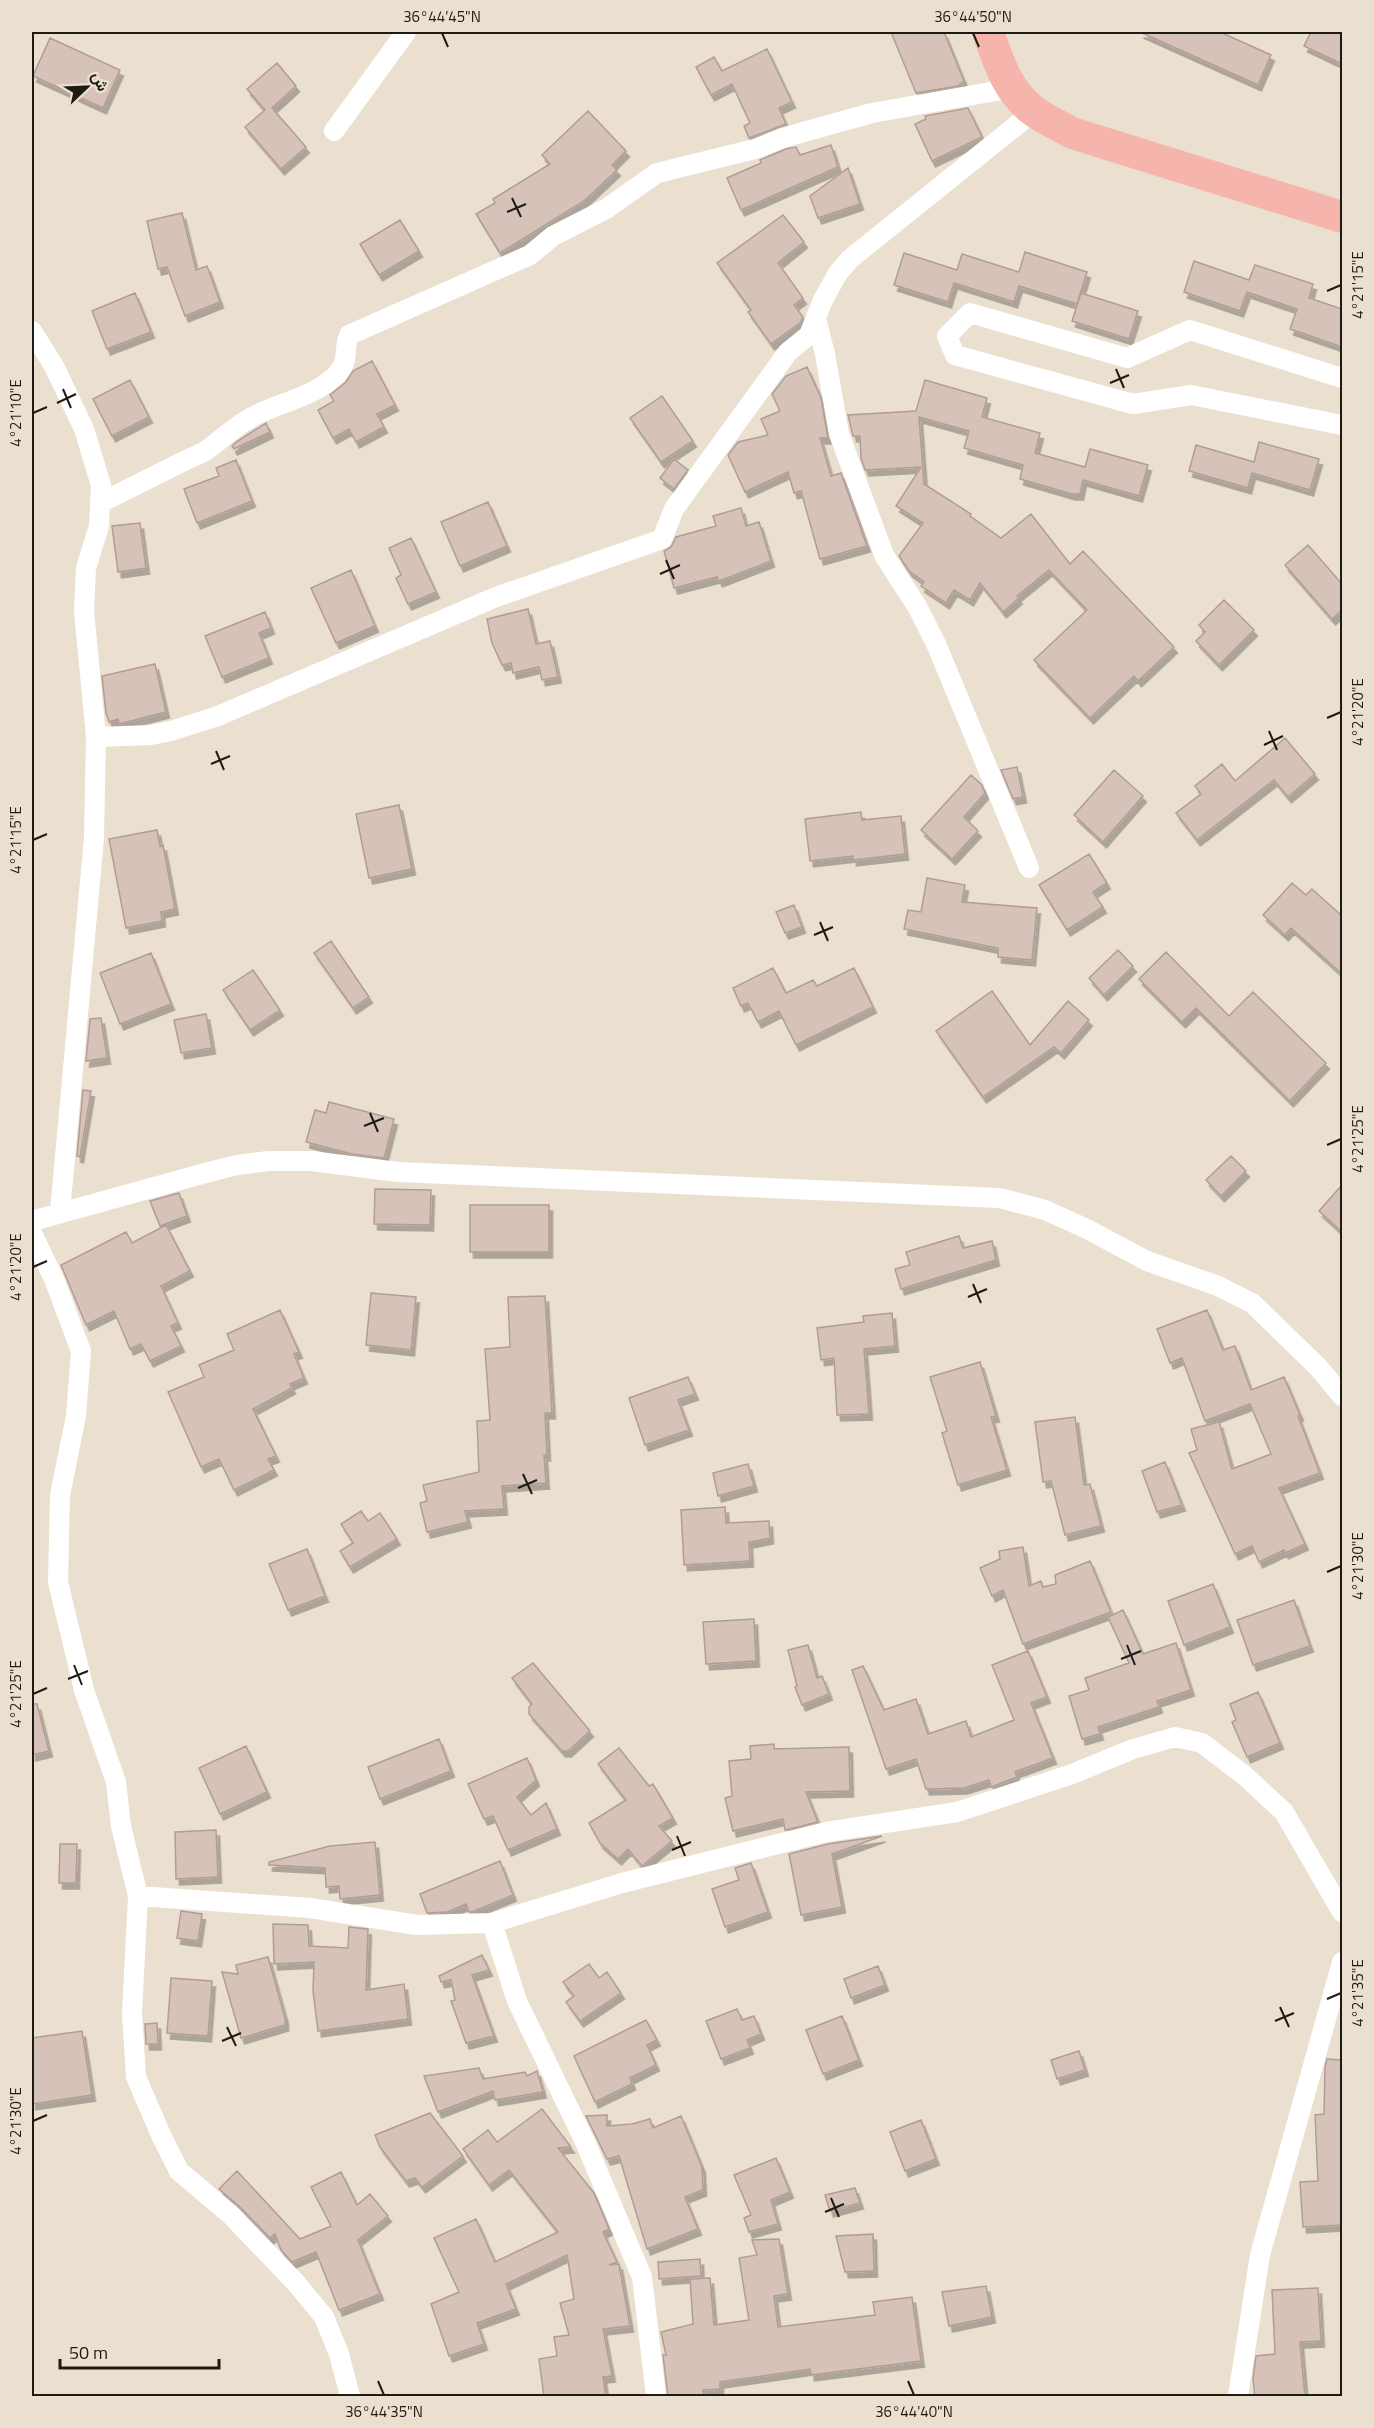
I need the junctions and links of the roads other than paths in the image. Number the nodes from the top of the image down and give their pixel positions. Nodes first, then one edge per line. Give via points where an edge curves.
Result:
1 (406, 32) edge
2 (988, 32) edge
3 (1013, 88) junction
4 (1033, 112) junction
5 (334, 131) dead end
6 (1342, 217) edge
7 (816, 319) junction
8 (32, 331) edge
9 (1342, 378) edge
10 (1342, 425) edge
11 (100, 503) junction
12 (96, 737) junction
13 (1029, 868) dead end
14 (60, 1212) junction
15 (32, 1221) edge
16 (32, 1233) edge
17 (1342, 1396) edge
18 (138, 1896) junction
19 (1342, 1912) edge
20 (492, 1923) junction
21 (1342, 1962) edge
22 (350, 2397) edge
23 (657, 2397) edge
24 (1238, 2397) edge

1 - 5 street
2 - 3 main road
3 - 4 main road
3 - 11 street via 872,113 755,149 657,173 606,209 553,236 530,255 349,335 347,357 339,372 322,385 250,418 206,451
4 - 6 main road via 1072,133
4 - 7 street via 850,259 838,273
7 - 12 street via 809,335 788,352 674,509 662,539 496,597 218,716 171,732
7 - 13 street via 839,434 884,555 938,646
8 - 11 street via 54,366 84,429 101,485
9 - 10 street via 1190,330 1127,358 970,313 947,336 955,355 1133,404 1191,395
11 - 12 street via 99,526 86,568 84,611
12 - 14 street via 94,838
14 - 15 street
14 - 17 street via 228,1167 268,1161 311,1161 398,1172 1000,1197 1044,1210 1147,1262 1218,1286 1252,1303
16 - 18 street via 81,1351 76,1416 60,1495 58,1582 84,1690 116,1782
18 - 20 street via 310,1908 417,1925
18 - 22 street via 132,2013 136,2077 179,2170 231,2215 324,2317
19 - 20 street via 1284,1812 1202,1743 1175,1737 957,1812 826,1832 622,1883
20 - 23 street via 517,2001 586,2144 642,2277
21 - 24 street via 1260,2255

